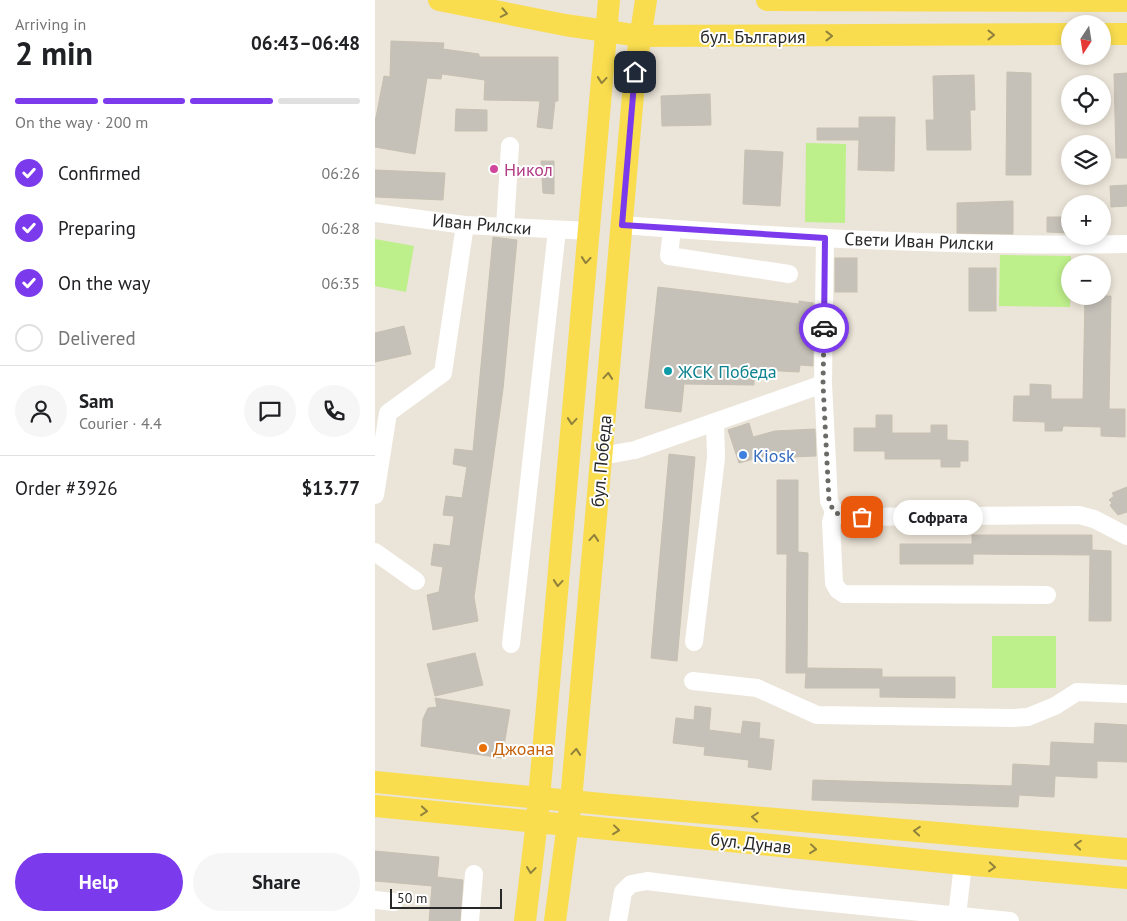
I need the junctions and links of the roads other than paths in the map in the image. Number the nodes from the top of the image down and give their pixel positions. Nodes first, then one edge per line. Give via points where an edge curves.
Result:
1 (439, 0) edge
2 (609, 0) edge
3 (646, 0) edge
4 (767, 0) edge
5 (839, 1) edge
6 (1127, 1) edge
7 (606, 32) junction
8 (1061, 34) edge
9 (1111, 34) edge
10 (1127, 34) edge
11 (640, 36) junction
12 (510, 146) dead end
13 (375, 213) edge
14 (465, 225) junction
15 (622, 225) junction
16 (505, 227) junction
17 (671, 229) junction
18 (557, 230) junction
19 (589, 231) junction
20 (825, 238) junction
21 (1127, 244) edge
22 (789, 274) dead end
23 (823, 384) junction
24 (715, 422) junction
25 (601, 456) junction
26 (375, 495) edge
27 (834, 512) junction
28 (1127, 536) edge
29 (375, 552) edge
30 (416, 580) dead end
31 (1047, 595) dead end
32 (694, 642) dead end
33 (511, 644) dead end
34 (693, 681) dead end
35 (1127, 694) edge
36 (375, 782) edge
37 (539, 798) junction
38 (571, 801) junction
39 (375, 806) edge
40 (537, 821) junction
41 (568, 824) junction
42 (1127, 849) edge
43 (963, 864) junction
44 (474, 874) dead end
45 (1127, 878) edge
46 (375, 900) edge
47 (393, 902) dead end
48 (957, 916) junction
49 (470, 921) edge
50 (525, 921) edge
51 (555, 921) edge
52 (618, 921) edge
53 (1010, 921) edge

1 -> 7 main road, бул. България
2 - 7 main road, бул. Победа
3 - 11 main road, бул. Победа
4 - 5 main road, бул. България
5 - 6 main road, бул. България
7 - 11 main road, бул. България
7 -> 19 main road, бул. Победа
11 -> 8 main road, бул. България
9 - 10 main road
11 - 15 main road, бул. Победа
12 - 16 street
13 - 14 street, Иван Рилски
14 - 16 street, Иван Рилски
14 - 26 street via 443,373 388,413
15 - 17 street, Свети Иван Рилски
25 -> 15 main road, бул. Победа
16 - 18 street, Иван Рилски
17 - 20 street, Свети Иван Рилски
17 - 22 street via 669,256
18 - 19 street, Иван Рилски
18 - 33 street
19 -> 37 main road, бул. Победа
20 - 21 street, Свети Иван Рилски via 1040,246
20 - 23 street
23 - 24 street
23 - 27 street via 829,501
24 - 25 street via 635,450
24 - 32 street via 716,458
38 -> 25 main road, бул. Победа
27 - 28 street via 846,517 1079,515
27 - 31 street via 831,522 834,583 844,594
29 - 30 street
34 - 35 street via 757,688 817,715 1028,717 1077,692
36 - 37 main road, бул. Дунав
37 - 38 main road, бул. Дунав
37 - 40 main road, бул. Победа
38 - 41 main road, бул. Победа
42 -> 38 main road, бул. Дунав
39 -> 40 main road, бул. Дунав
40 - 41 main road, бул. Дунав
40 -> 50 main road, бул. Победа
41 -> 43 main road, бул. Дунав
41 - 51 main road, бул. Победа
43 -> 45 main road, бул. Дунав
43 - 48 street
44 - 49 street
46 - 47 street
48 - 52 street via 647,881 631,884 623,892
48 - 53 street

